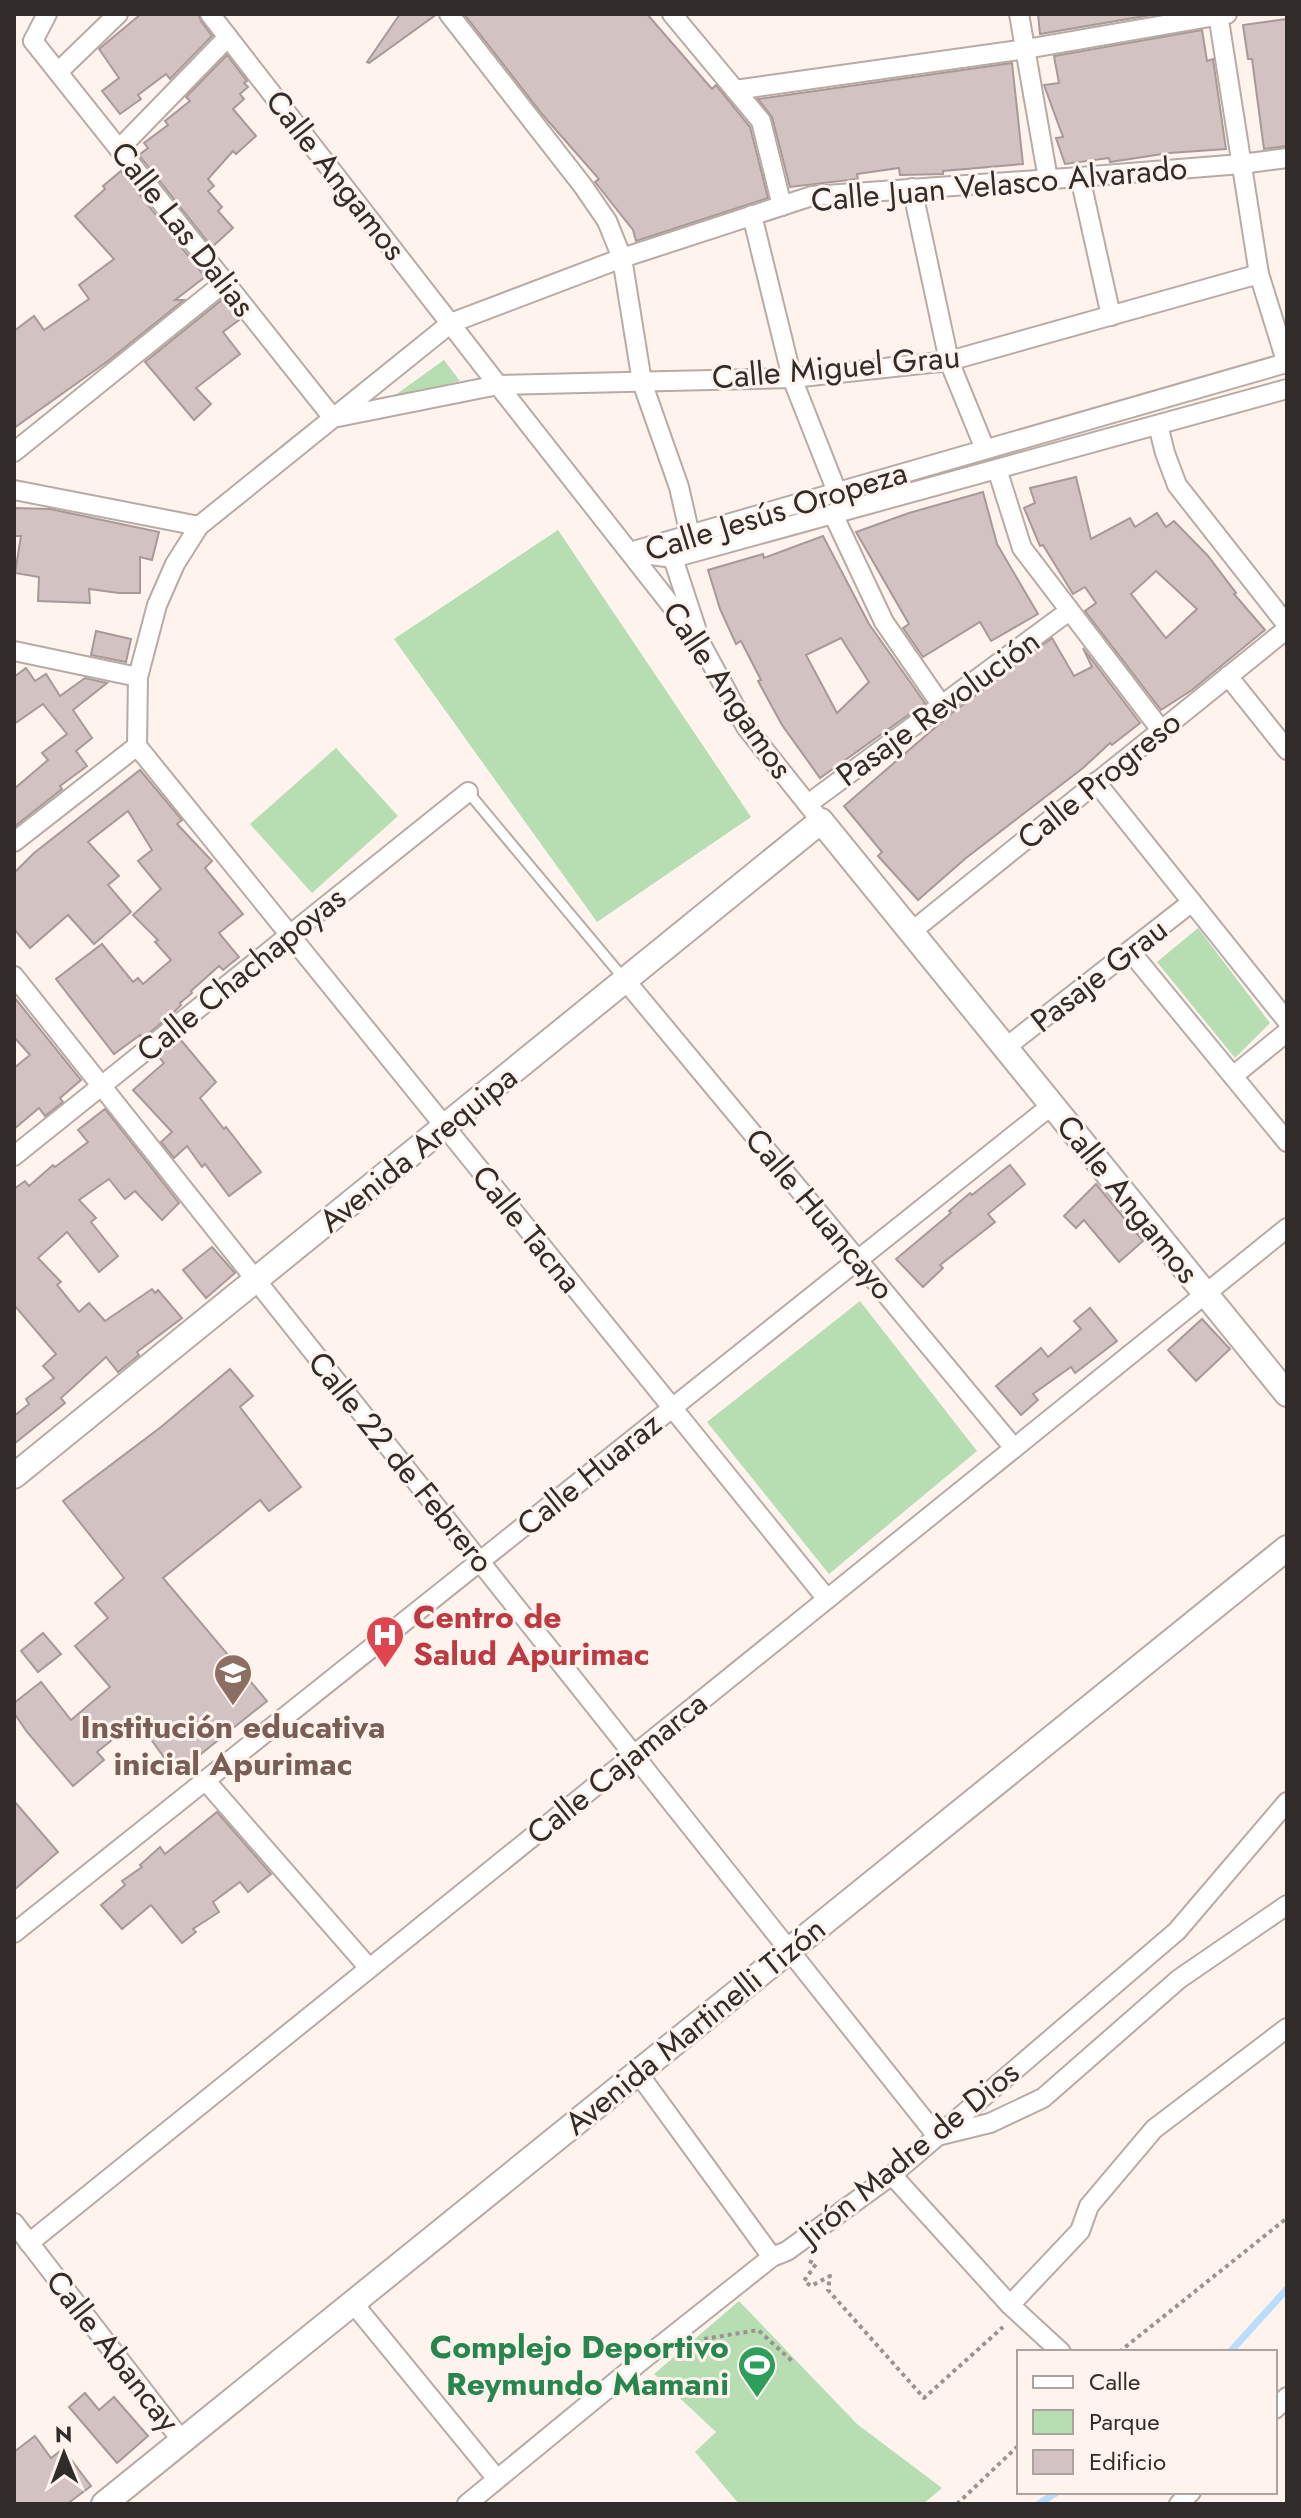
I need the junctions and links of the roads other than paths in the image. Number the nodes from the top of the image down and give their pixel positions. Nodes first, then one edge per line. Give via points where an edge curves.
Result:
1 (47, 14) edge
2 (118, 14) edge
3 (210, 14) edge
4 (449, 14) edge
5 (672, 14) edge
6 (1019, 14) edge
7 (1221, 14) edge
8 (228, 37) junction
9 (1026, 49) junction
10 (58, 72) junction
11 (735, 90) junction
12 (119, 149) junction
13 (1287, 158) edge
14 (1241, 164) junction
15 (1080, 177) junction
16 (1048, 179) junction
17 (912, 188) junction
18 (782, 206) junction
19 (752, 215) junction
20 (622, 258) junction
21 (1259, 274) junction
22 (225, 282) junction
23 (1111, 316) junction
24 (451, 323) junction
25 (949, 361) junction
26 (1286, 364) edge
27 (792, 378) junction
28 (642, 382) junction
29 (498, 385) junction
30 (1287, 389) edge
31 (333, 418) junction
32 (1158, 425) junction
33 (985, 449) junction
34 (14, 452) edge
35 (997, 469) junction
36 (14, 490) edge
37 (837, 492) junction
38 (833, 514) junction
39 (199, 526) junction
40 (690, 535) junction
41 (670, 550) junction
42 (630, 552) junction
43 (1069, 611) junction
44 (1287, 627) edge
45 (700, 642) junction
46 (14, 651) edge
47 (1228, 676) junction
48 (138, 677) junction
49 (942, 706) junction
50 (1161, 730) junction
51 (137, 746) junction
52 (1287, 750) edge
53 (1096, 782) junction
54 (468, 792) joint
55 (814, 813) junction
56 (14, 842) edge
57 (1192, 902) junction
58 (911, 932) junction
59 (290, 935) junction
60 (1130, 951) junction
61 (14, 976) edge
62 (625, 980) junction
63 (1287, 1021) edge
64 (1287, 1032) edge
65 (1005, 1048) junction
66 (1233, 1076) junction
67 (101, 1086) junction
68 (1052, 1105) junction
69 (444, 1127) junction
70 (1287, 1142) edge
71 (14, 1156) edge
72 (1287, 1228) edge
73 (858, 1260) junction
74 (256, 1280) junction
75 (1205, 1294) junction
76 (1287, 1394) edge
77 (672, 1408) junction
78 (1014, 1448) junction
79 (14, 1476) edge
80 (1287, 1548) edge
81 (480, 1561) junction
82 (827, 1599) junction
83 (634, 1755) junction
84 (205, 1780) junction
85 (1287, 1802) edge
86 (1287, 1905) edge
87 (14, 1933) edge
88 (789, 1950) junction
89 (369, 1968) junction
90 (1287, 2028) edge
91 (638, 2073) junction
92 (937, 2136) junction
93 (892, 2175) junction
94 (14, 2223) edge
95 (29, 2243) junction
96 (779, 2254) junction
97 (353, 2303) junction
98 (1014, 2308) junction
99 (1059, 2350) edge
100 (182, 2441) junction
101 (497, 2479) junction
102 (104, 2504) edge
103 (467, 2504) edge

1 - 10 street, Calle Las Dalias via 33,41
2 - 10 street
3 - 8 street, Calle Angamos
4 - 20 street via 583,186 607,221
5 - 11 street
6 - 9 street
7 - 9 street
7 - 14 street
8 - 12 street
8 - 24 street, Calle Angamos
9 - 11 street
9 - 16 street
10 - 12 street, Calle Las Dalias
11 - 18 street via 761,121
12 - 22 street, Calle Las Dalias
13 - 14 street, Calle Juan Velasco Alvarado
14 - 15 street, Calle Juan Velasco Alvarado
14 - 21 street
15 - 16 street, Calle Juan Velasco Alvarado
15 - 23 street
16 - 17 street, Calle Juan Velasco Alvarado
17 - 18 street, Calle Juan Velasco Alvarado via 812,196
17 - 25 street
18 - 19 street, Calle Juan Velasco Alvarado
19 - 20 street, Calle Juan Velasco Alvarado
19 - 27 street
20 - 24 street, Calle Juan Velasco Alvarado
20 - 28 street
21 - 23 street, Calle Miguel Grau
21 - 26 street
22 - 31 street, Calle Las Dalias
22 - 34 street
23 - 25 street, Calle Miguel Grau
24 - 29 street, Calle Angamos
24 - 31 street, Calle Juan Velasco Alvarado
25 - 27 street, Calle Miguel Grau
25 - 33 street
26 - 33 street, Calle Jesús Oropeza
27 - 28 street, Calle Miguel Grau
27 - 37 street
28 - 29 street, Calle Miguel Grau
28 - 40 street
29 - 31 street, Calle Miguel Grau
29 - 42 street, Calle Angamos
30 - 32 street, Calle Jesús Oropeza
31 - 39 street, Calle Juan Velasco Alvarado
32 - 35 street, Calle Jesús Oropeza
32 - 44 street via 1177,485
33 - 37 street, Calle Jesús Oropeza
35 - 38 street, Calle Jesús Oropeza
35 - 43 street via 1022,548
36 - 39 street
37 - 40 street, Calle Jesús Oropeza
38 - 41 street, Calle Jesús Oropeza
38 - 49 street via 884,622
39 - 48 street, Calle Juan Velasco Alvarado via 157,605
40 - 41 street, Calle Jesús Oropeza
41 - 42 street, Calle Jesús Oropeza
41 - 45 street
42 - 45 street, Calle Angamos
43 - 49 street, Pasaje Revolución
43 - 50 street
44 - 47 street, Calle Progreso
45 - 55 street, Calle Angamos via 746,727
46 - 48 street
47 - 50 street, Calle Progreso
47 - 52 street
48 - 51 street, Calle Juan Velasco Alvarado
49 - 55 street, Pasaje Revolución
50 - 53 street, Calle Progreso
51 - 56 street
51 - 59 street, Calle Tacna
53 - 57 street
53 - 58 street, Calle Progreso
54 - 59 street, Calle Chachapoyas
54 - 62 lane
55 - 58 street, Calle Angamos
55 - 62 street, Avenida Arequipa
57 - 60 street, Pasaje Grau
57 - 63 street
58 - 65 street, Calle Angamos
59 - 67 street, Calle Chachapoyas
59 - 69 street, Calle Tacna
60 - 65 street, Pasaje Grau
60 - 66 street
61 - 67 street, Calle 22 de Febrero
62 - 69 street, Avenida Arequipa
62 - 73 street, Calle Huancayo
64 - 66 street
65 - 68 street, Calle Angamos
66 - 70 street
67 - 71 street, Calle Chachapoyas
67 - 74 street, Calle 22 de Febrero
68 - 73 street, Calle Huaraz
68 - 75 street, Calle Angamos
69 - 74 street, Avenida Arequipa
69 - 77 street, Calle Tacna
72 - 75 street, Calle Cajamarca
73 - 77 street, Calle Huaraz
73 - 78 street, Calle Huancayo
74 - 79 street, Avenida Arequipa
74 - 81 street, Calle 22 de Febrero
75 - 76 street, Calle Angamos
75 - 78 street, Calle Cajamarca
77 - 81 street, Calle Huaraz
77 - 82 street, Calle Tacna
78 - 82 street, Calle Cajamarca
80 - 88 street, Avenida Martinelli Tizón
81 - 83 street, Calle 22 de Febrero
81 - 84 street, Calle Huaraz
82 - 83 street, Calle Cajamarca
83 - 88 street, Calle 22 de Febrero
83 - 89 street, Calle Cajamarca
84 - 87 street, Calle Huaraz
84 - 89 street
85 - 92 street, Jirón Madre de Dios via 1177,1931
86 - 92 street via 1179,1979 1043,2098 990,2123
88 - 91 street, Avenida Martinelli Tizón
88 - 92 street, Calle 22 de Febrero
89 - 95 street, Calle Cajamarca
90 - 98 street via 1154,2129 1089,2206 1080,2231
91 - 96 street
91 - 97 street, Avenida Martinelli Tizón
92 - 93 street, Jirón Madre de Dios
93 - 96 street, Jirón Madre de Dios
93 - 98 street
94 - 95 street, Calle Abancay
95 - 100 street, Calle Abancay
96 - 101 street, Jirón Madre de Dios
97 - 100 street, Avenida Martinelli Tizón
97 - 101 street
98 - 99 street
100 - 102 street, Avenida Martinelli Tizón
101 - 103 street, Jirón Madre de Dios

